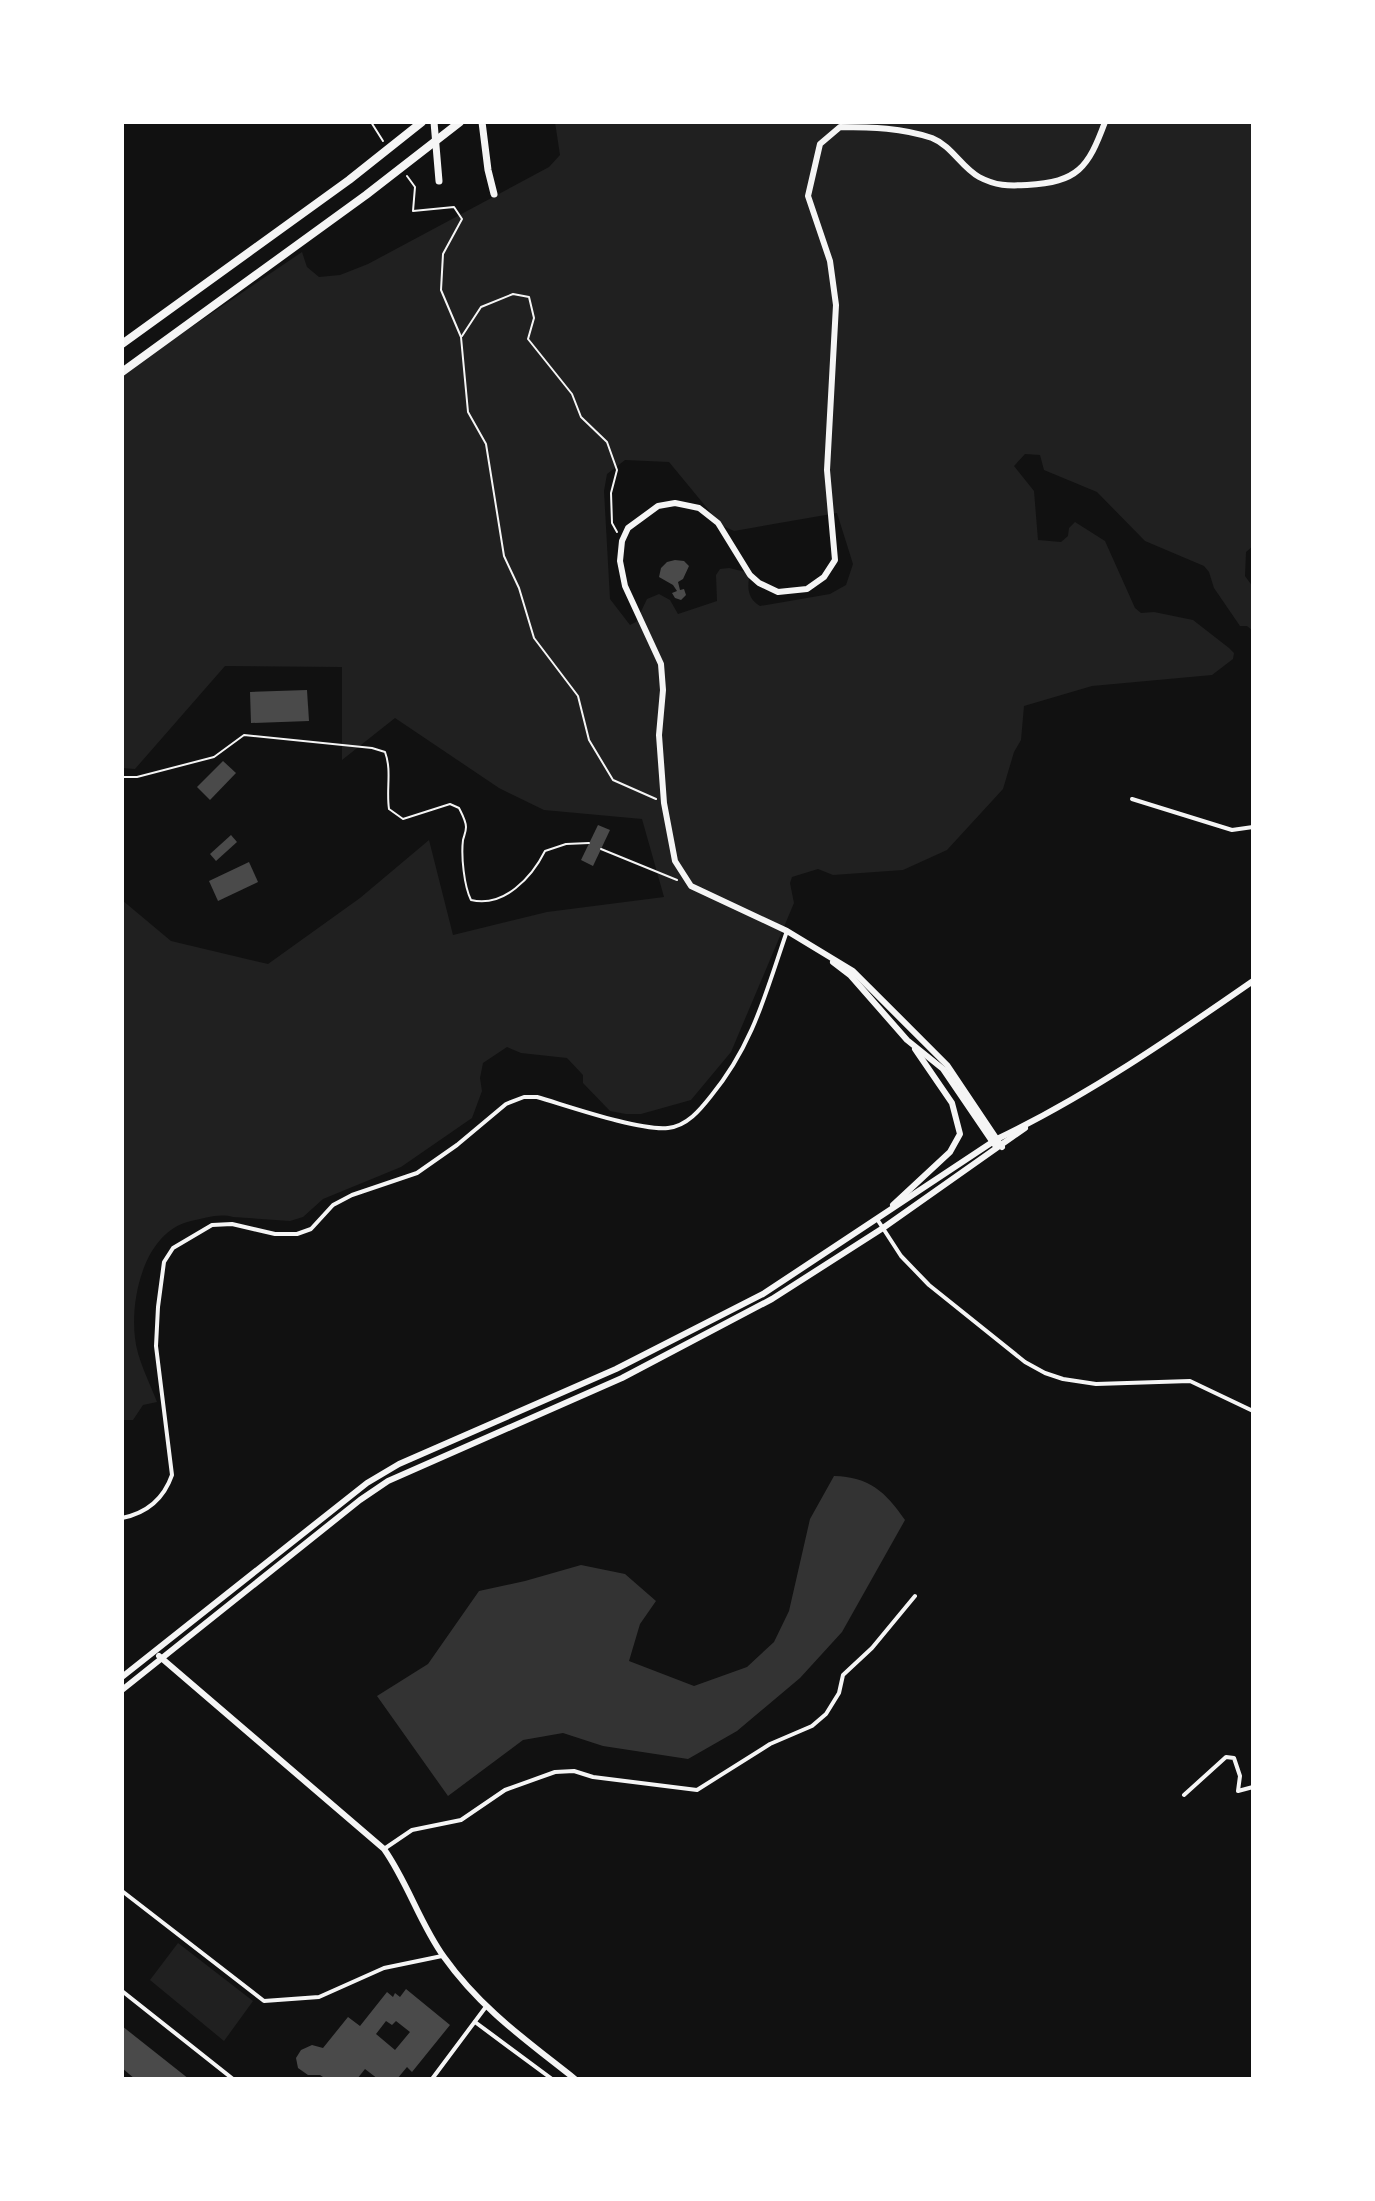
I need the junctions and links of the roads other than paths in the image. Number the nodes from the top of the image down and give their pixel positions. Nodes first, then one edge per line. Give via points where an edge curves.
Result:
1 (422, 122) edge
2 (434, 122) edge
3 (460, 122) edge
4 (482, 122) edge
5 (1105, 122) edge
6 (439, 181) dead end
7 (494, 194) dead end
8 (122, 344) edge
9 (122, 372) edge
10 (1132, 799) dead end
11 (1253, 827) edge
12 (787, 931) junction
13 (1253, 981) edge
14 (879, 994) junction
15 (869, 996) junction
16 (911, 1026) junction
17 (907, 1040) junction
18 (1034, 1121) junction
19 (995, 1141) junction
20 (1000, 1148) junction
21 (877, 1219) junction
22 (883, 1228) junction
23 (1253, 1411) edge
24 (122, 1518) edge
25 (915, 1596) dead end
26 (153, 1651) junction
27 (161, 1658) junction
28 (122, 1677) edge
29 (122, 1690) edge
30 (1253, 1787) edge
31 (1184, 1795) dead end
32 (384, 1849) junction
33 (122, 1891) edge
34 (442, 1956) junction
35 (122, 1991) edge
36 (485, 2008) junction
37 (475, 2022) junction
38 (225, 2073) junction
39 (221, 2079) edge
40 (233, 2079) edge
41 (432, 2079) edge
42 (552, 2079) edge
43 (575, 2079) edge

1 - 8 highway
2 - 6 main road
3 - 9 highway
4 - 7 main road
5 - 12 main road via 1094,150 1074,175 1054,184 999,186 976,175 934,139 885,127 840,127 820,144 808,196 830,261 836,305 827,470 835,560 807,589 778,592 750,575 718,523 699,508 675,503 658,506 637,520 622,541 625,586 661,664 659,735 675,861 691,886
10 - 11 street via 1232,830
12 - 14 main road via 844,964
12 - 15 main road via 842,968
12 - 24 street via 746,1046 702,1107 680,1124 641,1126 524,1097 506,1104 417,1173 333,1205 311,1229 275,1234 212,1225 173,1248 164,1262 156,1346 172,1475 150,1507
13 - 18 main road via 1176,1035
14 - 15 main road via 870,990
14 - 16 main road
15 - 17 main road
16 - 17 main road via 916,1038
16 - 19 main road via 947,1065
17 - 19 main road via 943,1069
17 - 21 main road via 945,1090 960,1134 950,1152
18 - 19 main road
18 - 20 main road
19 - 20 main road
19 - 21 main road
20 - 22 main road
21 - 22 street
21 - 26 main road via 784,1282 643,1355 391,1469
22 - 23 street via 921,1278 1025,1362 1063,1379 1096,1384 1190,1381
22 - 27 main road via 786,1292 622,1378 388,1481
25 - 32 street via 843,1675 826,1714 697,1790 555,1772 505,1790 461,1820 403,1834
26 - 27 main road
26 - 28 main road
27 - 29 main road
27 - 32 main road
30 - 31 street via 1238,1791 1234,1758 1226,1757
32 - 34 main road
33 - 34 street via 264,2001 319,1997 384,1968
34 - 36 main road
35 - 38 street
36 - 37 street
36 - 43 main road
37 - 41 street
37 - 42 street
38 - 39 street
38 - 40 street

